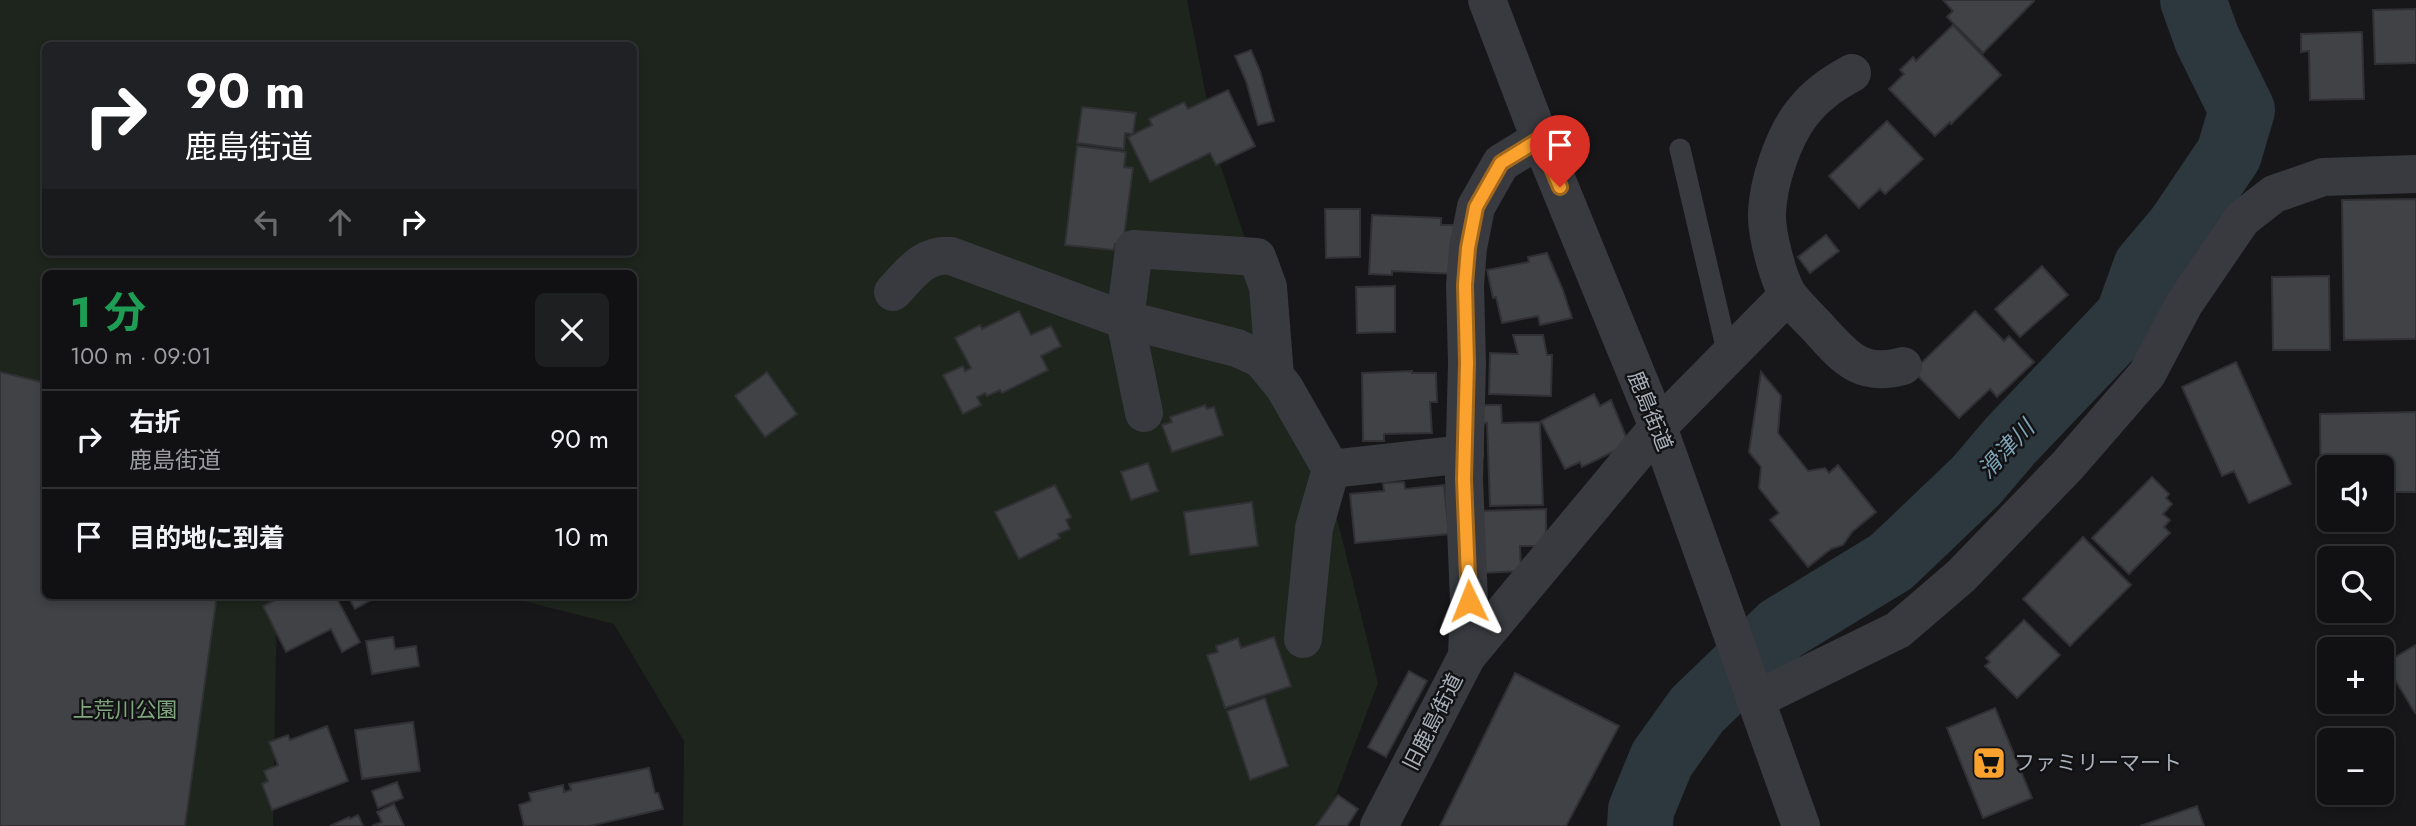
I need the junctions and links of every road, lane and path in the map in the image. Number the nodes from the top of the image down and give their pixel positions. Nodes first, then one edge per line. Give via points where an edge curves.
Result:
1 (1487, 0) edge
2 (1852, 73) dead end
3 (1540, 139) junction
4 (1680, 149) dead end
5 (2416, 174) edge
6 (893, 292) dead end
7 (1788, 295) junction
8 (1125, 320) junction
9 (1728, 355) junction
10 (1903, 366) dead end
11 (1275, 376) junction
12 (1144, 413) dead end
13 (1658, 427) junction
14 (1465, 454) junction
15 (1331, 469) junction
16 (1303, 639) dead end
17 (1467, 656) junction
18 (1752, 690) junction
19 (1379, 826) edge
20 (1801, 826) edge

1 - 3 street, 鹿島街道
2 - 7 street via 1823,90 1801,115 1783,147 1767,214 1774,260
3 - 13 street, 鹿島街道
3 - 14 street, 旧鹿島街道 via 1501,163 1476,207 1465,285
4 - 9 lane
5 - 18 street via 2323,177 2274,194 2242,219 2184,303 2147,374 1961,576 1898,630
6 - 8 street via 936,255 951,256
7 - 9 street
7 - 10 street via 1843,355 1865,369
8 - 11 street via 1237,348 1261,359
8 - 11 street via 1134,249 1257,257 1268,287
8 - 12 street
9 - 13 street
11 - 15 street
13 - 17 street
13 - 18 street, 鹿島街道
14 - 15 street
14 - 17 street, 旧鹿島街道
15 - 16 street via 1314,528
17 - 19 street, 旧鹿島街道
18 - 20 street, 鹿島街道

